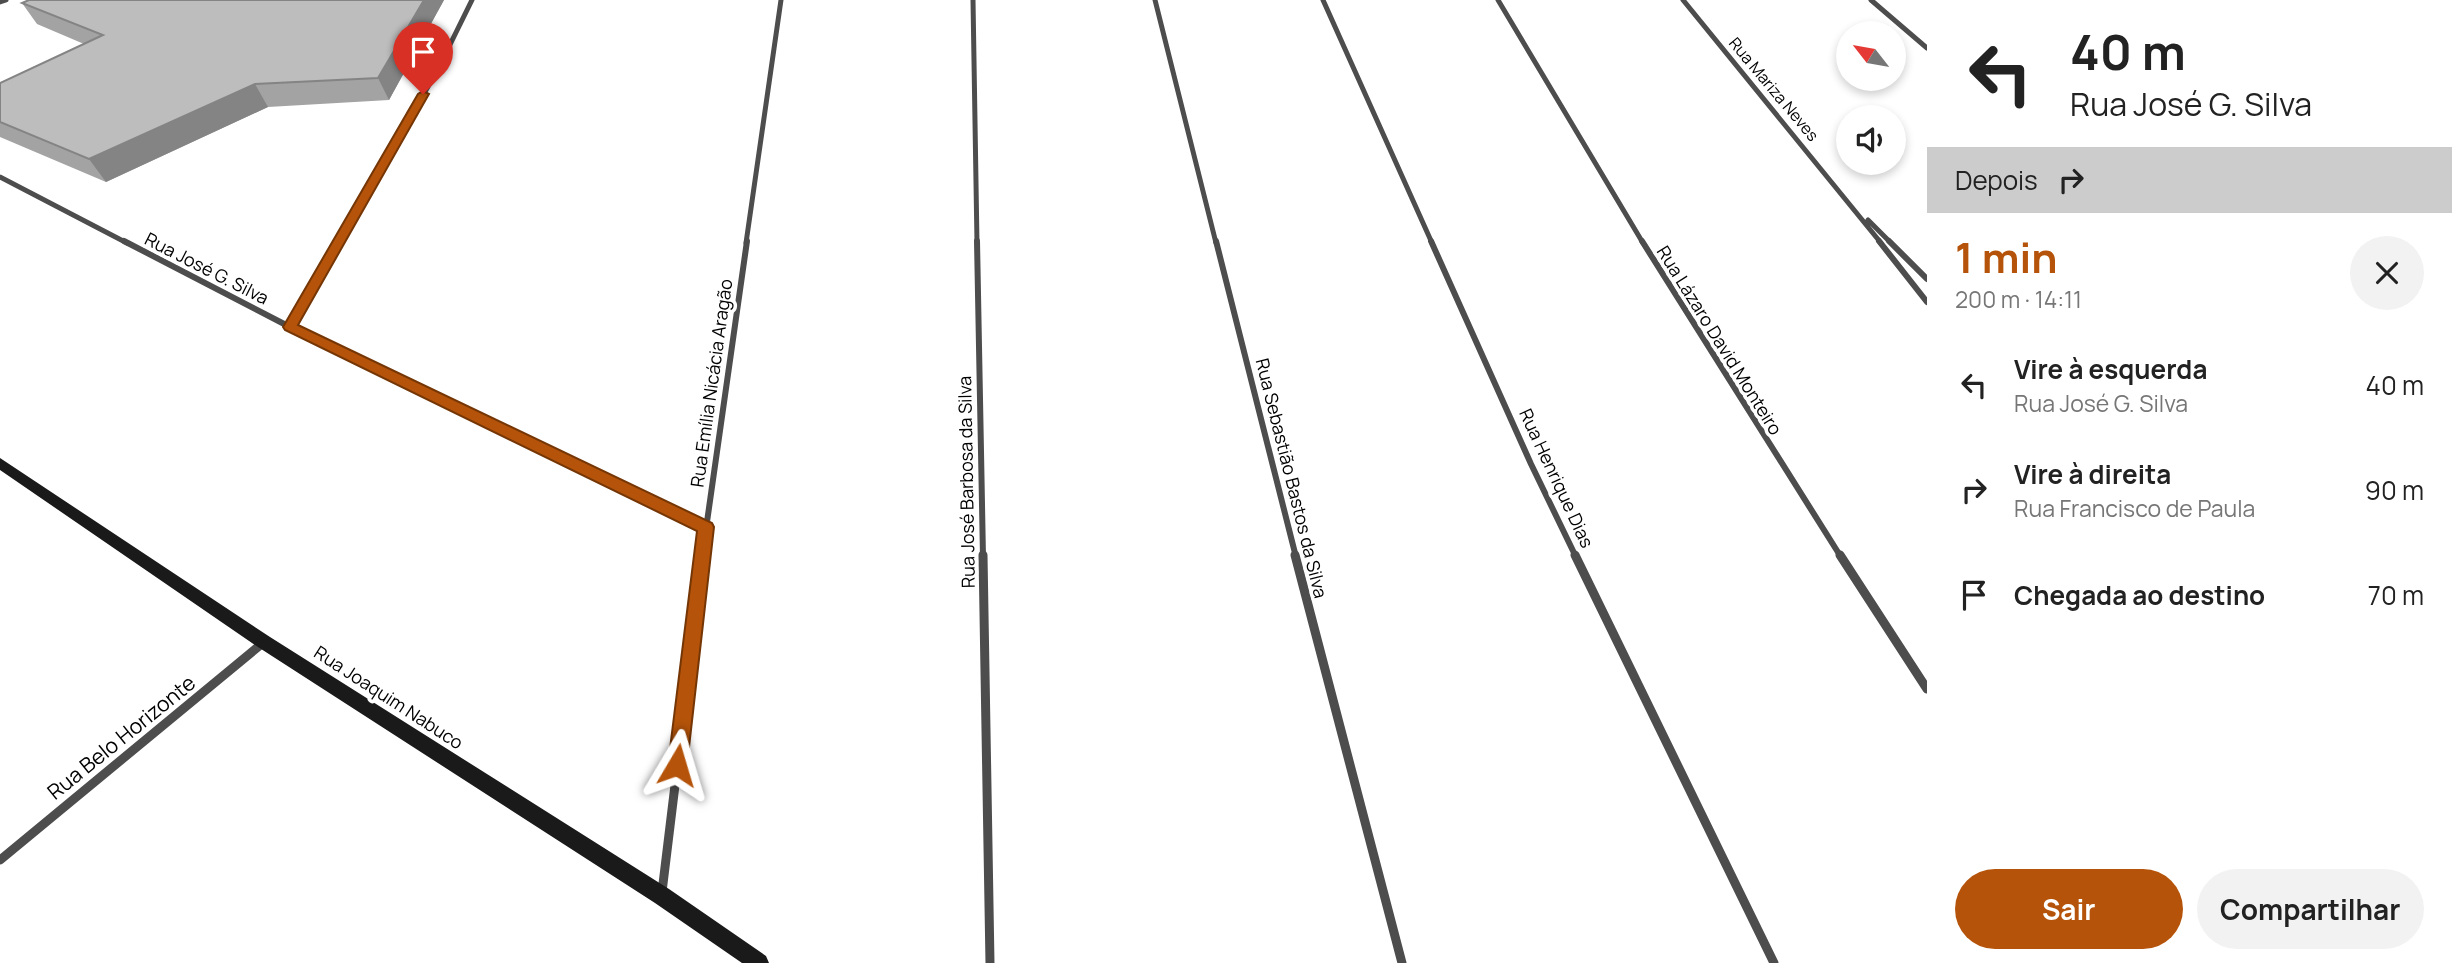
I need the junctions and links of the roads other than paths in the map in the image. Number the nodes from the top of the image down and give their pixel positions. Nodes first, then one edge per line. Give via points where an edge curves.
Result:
1 (6, 0) edge
2 (472, 0) edge
3 (781, 0) edge
4 (973, 0) edge
5 (1154, 0) edge
6 (1324, 0) edge
7 (1498, 0) edge
8 (1683, 0) edge
9 (1871, 0) edge
10 (0, 2) edge
11 (1927, 48) edge
12 (0, 177) edge
13 (1844, 196) junction
14 (1927, 279) edge
15 (1927, 302) edge
16 (290, 327) junction
17 (0, 463) edge
18 (706, 527) junction
19 (264, 642) junction
20 (1927, 689) edge
21 (0, 860) edge
22 (662, 896) junction
23 (759, 963) edge
24 (990, 963) edge
25 (1402, 963) edge
26 (1774, 963) edge

1 - 10 street
2 - 16 street via 437,71
3 - 18 street, Rua Emília Nicácia Aragão
4 - 24 street, Rua José Barbosa da Silva
5 - 25 street, Rua Sebastião Bastos da Silva
6 - 26 street, Rua Henrique Dias via 1531,464
7 - 20 street, Rua Lázaro David Monteiro via 1623,212
8 - 13 street, Rua Mariza Neves
9 - 11 street
12 - 16 street, Rua José G. Silva
13 - 14 street, Rua Mariza Neves
13 - 15 street, Rua Mariza Neves
16 - 18 street, Rua José G. Silva
17 - 19 street, Rua Joaquim Nabuco
18 - 22 street, Rua Emília Nicácia Aragão
19 - 21 street, Rua Belo Horizonte
19 - 22 street, Rua Joaquim Nabuco
22 - 23 street, Rua Joaquim Nabuco

